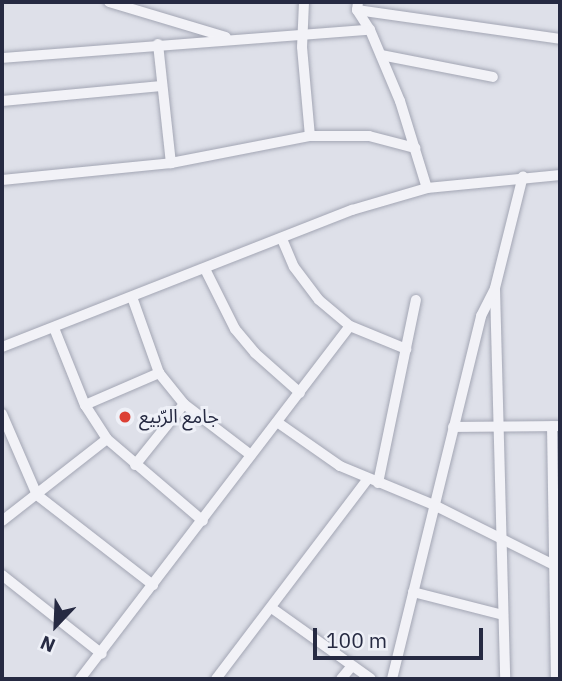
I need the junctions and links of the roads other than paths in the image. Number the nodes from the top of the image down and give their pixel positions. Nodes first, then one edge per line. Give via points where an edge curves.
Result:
1 (109, 2) edge
2 (304, 2) edge
3 (358, 6) edge
4 (370, 30) junction
5 (304, 33) junction
6 (232, 39) junction
7 (560, 39) edge
8 (158, 44) junction
9 (381, 55) junction
10 (2, 58) edge
11 (493, 77) dead end
12 (161, 86) junction
13 (2, 102) edge
14 (310, 136) junction
15 (415, 148) junction
16 (172, 163) junction
17 (560, 175) edge
18 (523, 176) junction
19 (2, 180) edge
20 (427, 188) junction
21 (282, 239) junction
22 (205, 269) junction
23 (495, 288) junction
24 (132, 297) junction
25 (416, 300) dead end
26 (349, 326) junction
27 (54, 328) junction
28 (2, 347) edge
29 (406, 349) junction
30 (159, 373) junction
31 (300, 393) junction
32 (184, 404) junction
33 (85, 405) junction
34 (2, 414) edge
35 (276, 422) junction
36 (499, 426) junction
37 (556, 426) edge
38 (453, 427) junction
39 (107, 439) junction
40 (251, 455) junction
41 (135, 465) junction
42 (373, 481) junction
43 (37, 495) junction
44 (434, 505) junction
45 (2, 521) edge
46 (203, 521) junction
47 (501, 538) junction
48 (557, 566) edge
49 (2, 575) edge
50 (153, 585) junction
51 (412, 592) junction
52 (273, 608) junction
53 (503, 615) junction
54 (102, 654) junction
55 (558, 655) edge
56 (351, 667) junction
57 (80, 679) edge
58 (216, 679) edge
59 (341, 679) edge
60 (371, 679) edge
61 (392, 679) edge
62 (505, 679) edge
63 (556, 679) edge

1 - 6 street
2 - 5 street
3 - 4 street
3 - 7 street
4 - 5 street
4 - 9 street
5 - 6 street
5 - 14 street
6 - 8 street
8 - 10 street
8 - 12 street
9 - 11 street
9 - 15 street
12 - 13 street
12 - 16 street
14 - 15 street via 369,136
14 - 16 street
15 - 20 street
16 - 19 street
17 - 18 street
18 - 20 street
18 - 23 street
20 - 21 street via 352,210
21 - 22 street
21 - 26 street via 307,287
22 - 24 street
22 - 31 street via 235,329
23 - 36 street
23 - 38 street via 481,316
24 - 27 street
24 - 30 street
25 - 29 street
26 - 29 street
26 - 31 street
27 - 28 street
27 - 33 street
29 - 42 street
30 - 32 street
30 - 33 street
31 - 35 street
32 - 40 street
32 - 41 street
33 - 39 street
34 - 43 street
35 - 40 street
35 - 42 street via 321,455
36 - 37 street
36 - 38 street
36 - 47 street
37 - 48 street
38 - 44 street
39 - 41 street
39 - 43 street
40 - 46 street
41 - 46 street
42 - 44 street
42 - 52 street
43 - 45 street
43 - 50 street
44 - 47 street
44 - 51 street
46 - 50 street
47 - 48 street
47 - 53 street
48 - 55 street
49 - 54 street
50 - 54 street
51 - 53 street
51 - 61 street
52 - 56 street
52 - 58 street
53 - 62 street
54 - 57 street
55 - 63 street
56 - 59 street
56 - 60 street

